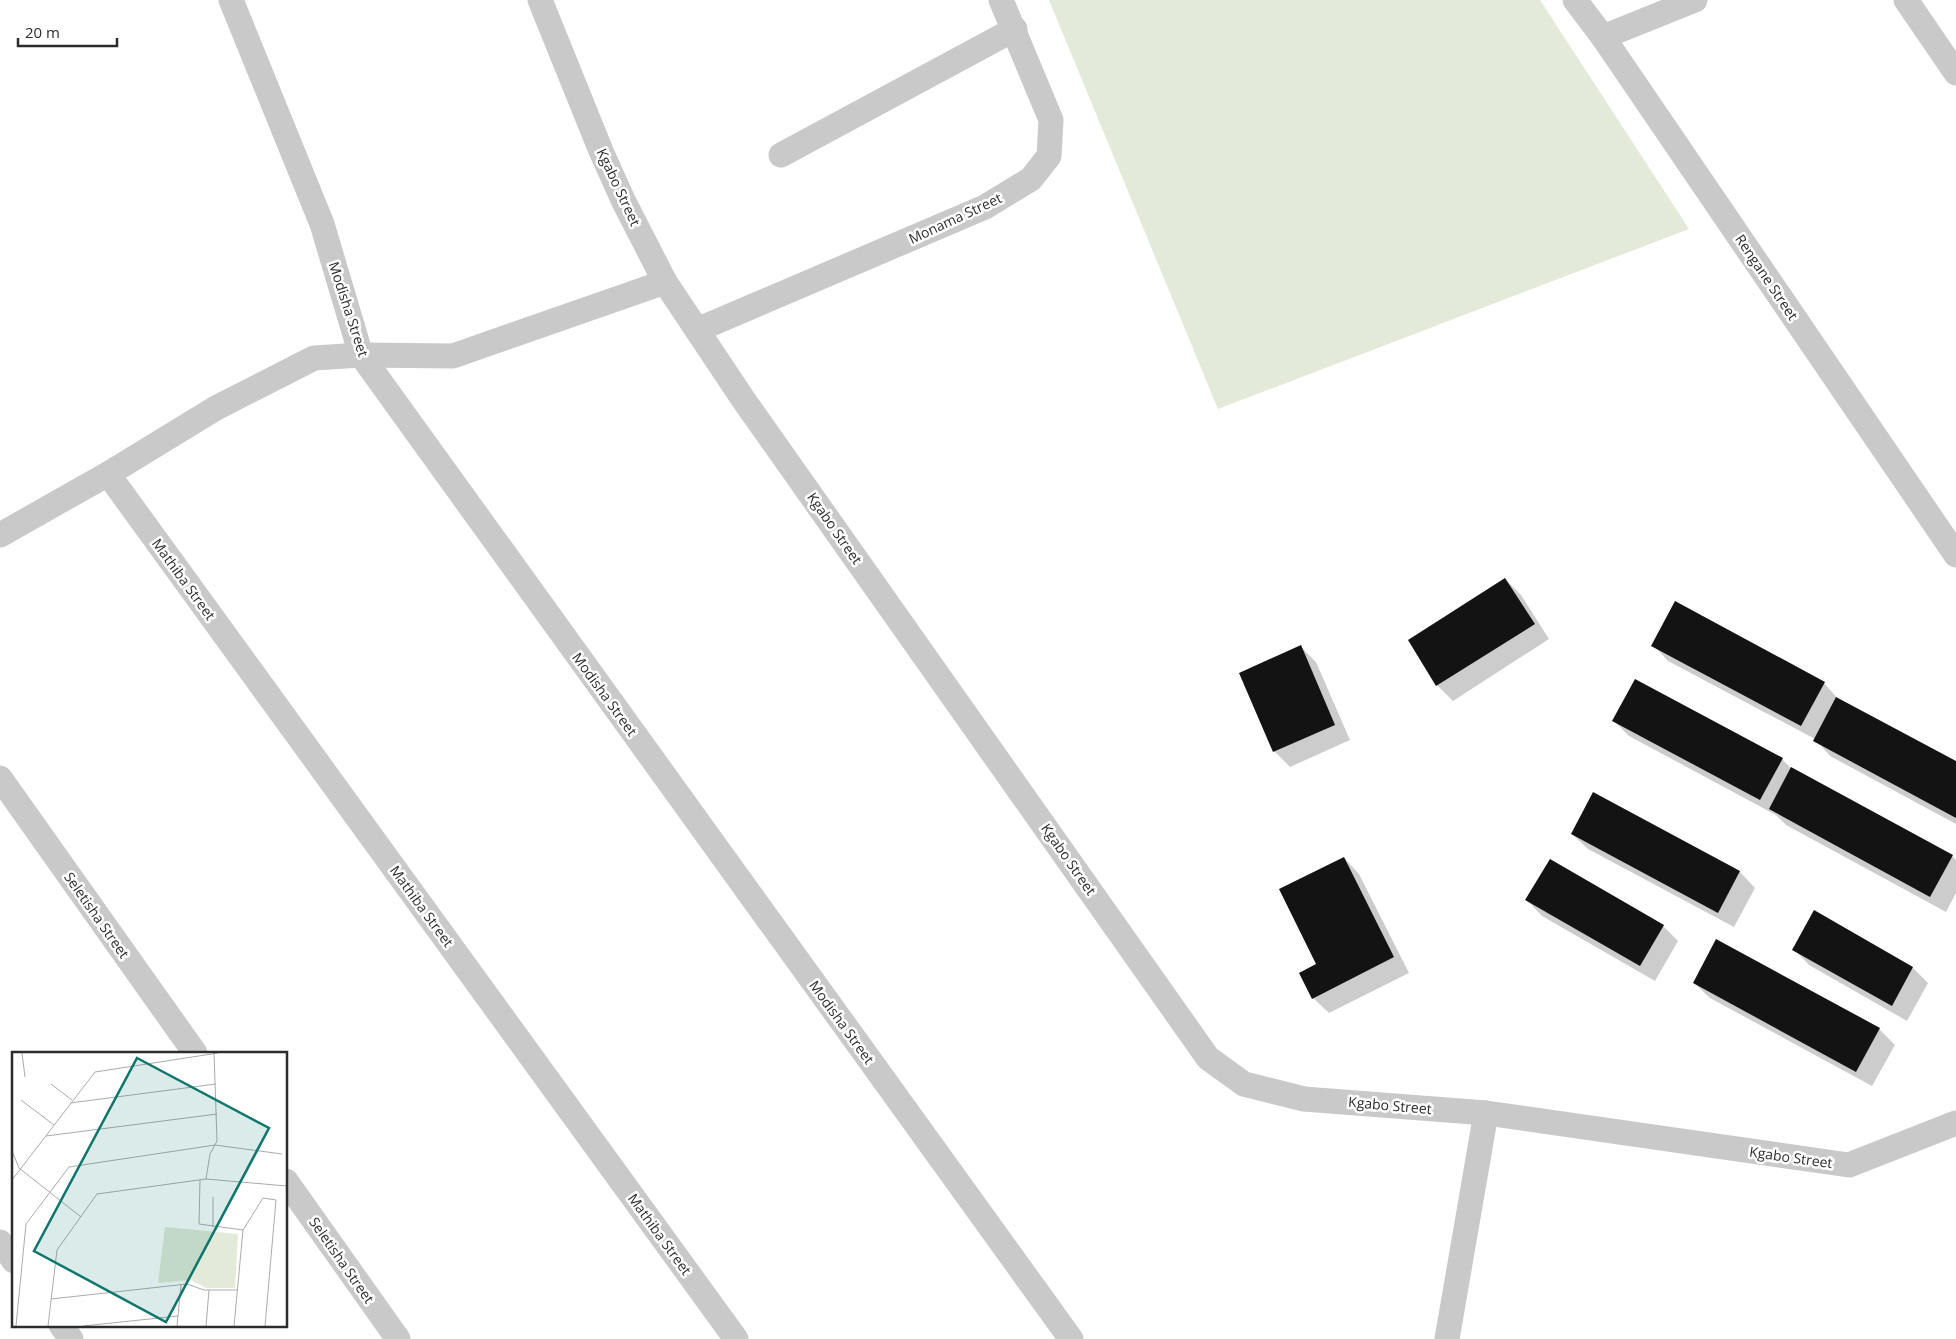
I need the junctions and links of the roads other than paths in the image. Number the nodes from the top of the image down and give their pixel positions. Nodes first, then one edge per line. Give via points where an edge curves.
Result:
1 (231, 0) edge
2 (540, 0) edge
3 (1001, 0) edge
4 (1575, 0) edge
5 (1695, 0) edge
6 (1906, 0) edge
7 (1015, 29) junction
8 (1603, 37) junction
9 (1956, 73) edge
10 (781, 155) dead end
11 (665, 282) junction
12 (697, 330) junction
13 (360, 355) junction
14 (108, 474) junction
15 (0, 535) edge
16 (1956, 555) edge
17 (0, 778) edge
18 (194, 1052) edge
19 (1486, 1113) junction
20 (1956, 1123) edge
21 (288, 1185) edge
22 (0, 1242) edge
23 (12, 1258) edge
24 (62, 1326) edge
25 (71, 1339) edge
26 (398, 1339) edge
27 (736, 1339) edge
28 (1072, 1339) edge
29 (1447, 1339) edge

1 - 13 street, Modisha Street via 322,224
2 - 11 street, Kgabo Street via 623,200
3 - 7 street, Monama Street
4 - 8 street, Rengane Street
5 - 8 street
6 - 9 street
7 - 10 street
7 - 12 street, Monama Street via 1051,120 1048,156 1031,180 985,207
8 - 16 street, Rengane Street
11 - 12 street, Kgabo Street
11 - 13 street via 453,356
12 - 19 street, Kgabo Street via 1208,1058 1244,1084 1304,1098
13 - 14 street via 314,358 216,408
13 - 28 street, Modisha Street
14 - 15 street
14 - 27 street, Mathiba Street
17 - 18 street, Seletisha Street
19 - 20 street, Kgabo Street via 1849,1165
19 - 29 street
21 - 26 street, Seletisha Street
22 - 23 street
24 - 25 street

